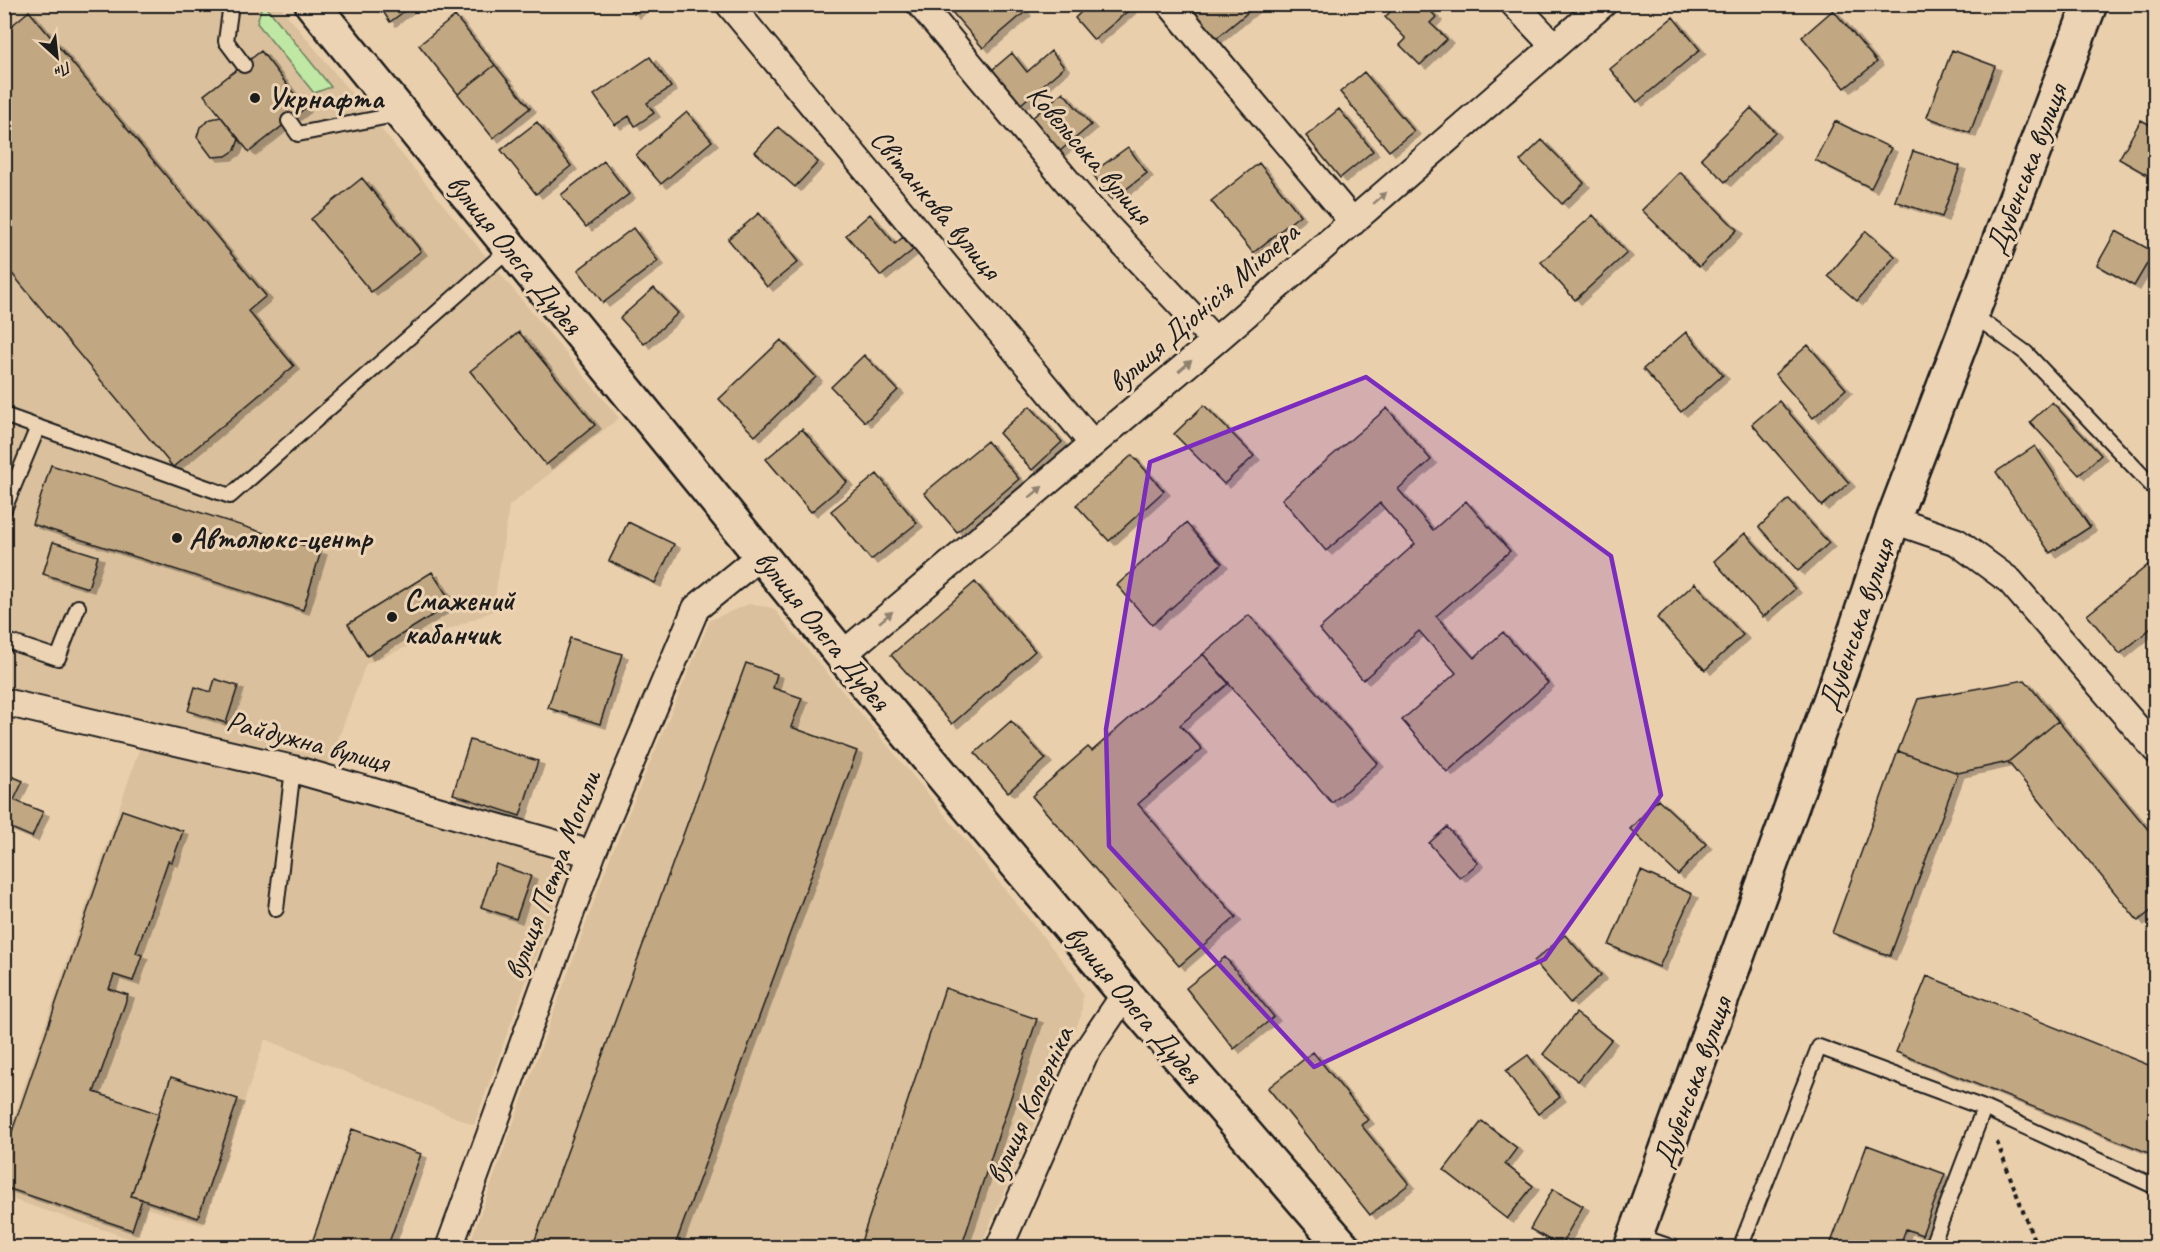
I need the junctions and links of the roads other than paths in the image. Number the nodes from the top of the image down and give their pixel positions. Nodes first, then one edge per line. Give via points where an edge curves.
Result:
1 (231, 4) edge
2 (312, 4) edge
3 (729, 4) edge
4 (920, 4) edge
5 (1170, 4) edge
6 (1514, 4) edge
7 (1603, 4) edge
8 (2090, 4) edge
9 (1554, 46) junction
10 (244, 65) dead end
11 (400, 114) junction
12 (289, 121) dead end
13 (1353, 222) junction
14 (510, 249) junction
15 (1971, 313) junction
16 (1215, 341) junction
17 (4, 415) edge
18 (38, 427) junction
19 (1093, 444) junction
20 (2156, 490) edge
21 (4, 508) edge
22 (1893, 520) junction
23 (761, 555) junction
24 (78, 607) dead end
25 (4, 640) edge
26 (842, 655) junction
27 (4, 702) edge
28 (2156, 750) edge
29 (292, 769) junction
30 (592, 854) junction
31 (276, 909) dead end
32 (1125, 994) junction
33 (1984, 1108) junction
34 (2156, 1187) edge
35 (1633, 1241) edge
36 (449, 1248) edge
37 (999, 1248) edge
38 (1344, 1248) edge
39 (1674, 1248) edge
40 (1740, 1248) edge
41 (1931, 1248) edge

1 - 10 lane via 226,41
2 - 11 main road, вулиця Олега Дудєя
3 - 19 street, Світанкова вулиця
4 - 16 street, Ковельська вулиця via 1086,204
5 - 13 street
6 - 9 street
7 - 9 street, вулиця Діонісія Міклера
8 - 15 main road, Дубенська вулиця
13 -> 9 street, вулиця Діонісія Міклера
11 - 12 lane via 298,134
11 - 14 main road, вулиця Олега Дудєя
13 - 16 street, вулиця Діонісія Міклера
14 - 18 lane via 230,496
14 - 23 main road, вулиця Олега Дудєя
15 - 20 lane via 2026,353
15 - 22 main road, Дубенська вулиця
19 -> 16 street, вулиця Діонісія Міклера
17 - 18 lane
18 - 21 lane
26 -> 19 street, вулиця Діонісія Міклера
22 - 28 street via 1957,542 2010,581
22 - 35 main road, Дубенська вулиця
23 - 26 main road, вулиця Олега Дудєя
23 - 30 street, вулиця Петра Могили via 696,609
24 - 25 lane via 58,658
26 - 32 main road, вулиця Олега Дудєя
27 - 29 street, Райдужна вулиця
29 - 30 street, Райдужна вулиця
29 - 31 lane
30 - 36 street, вулиця Петра Могили
32 - 37 street, вулиця Коперніка via 1084,1055
32 - 38 main road, вулиця Олега Дудєя
33 - 34 lane
33 - 40 lane via 1819,1047
33 - 41 lane
35 - 39 lane

